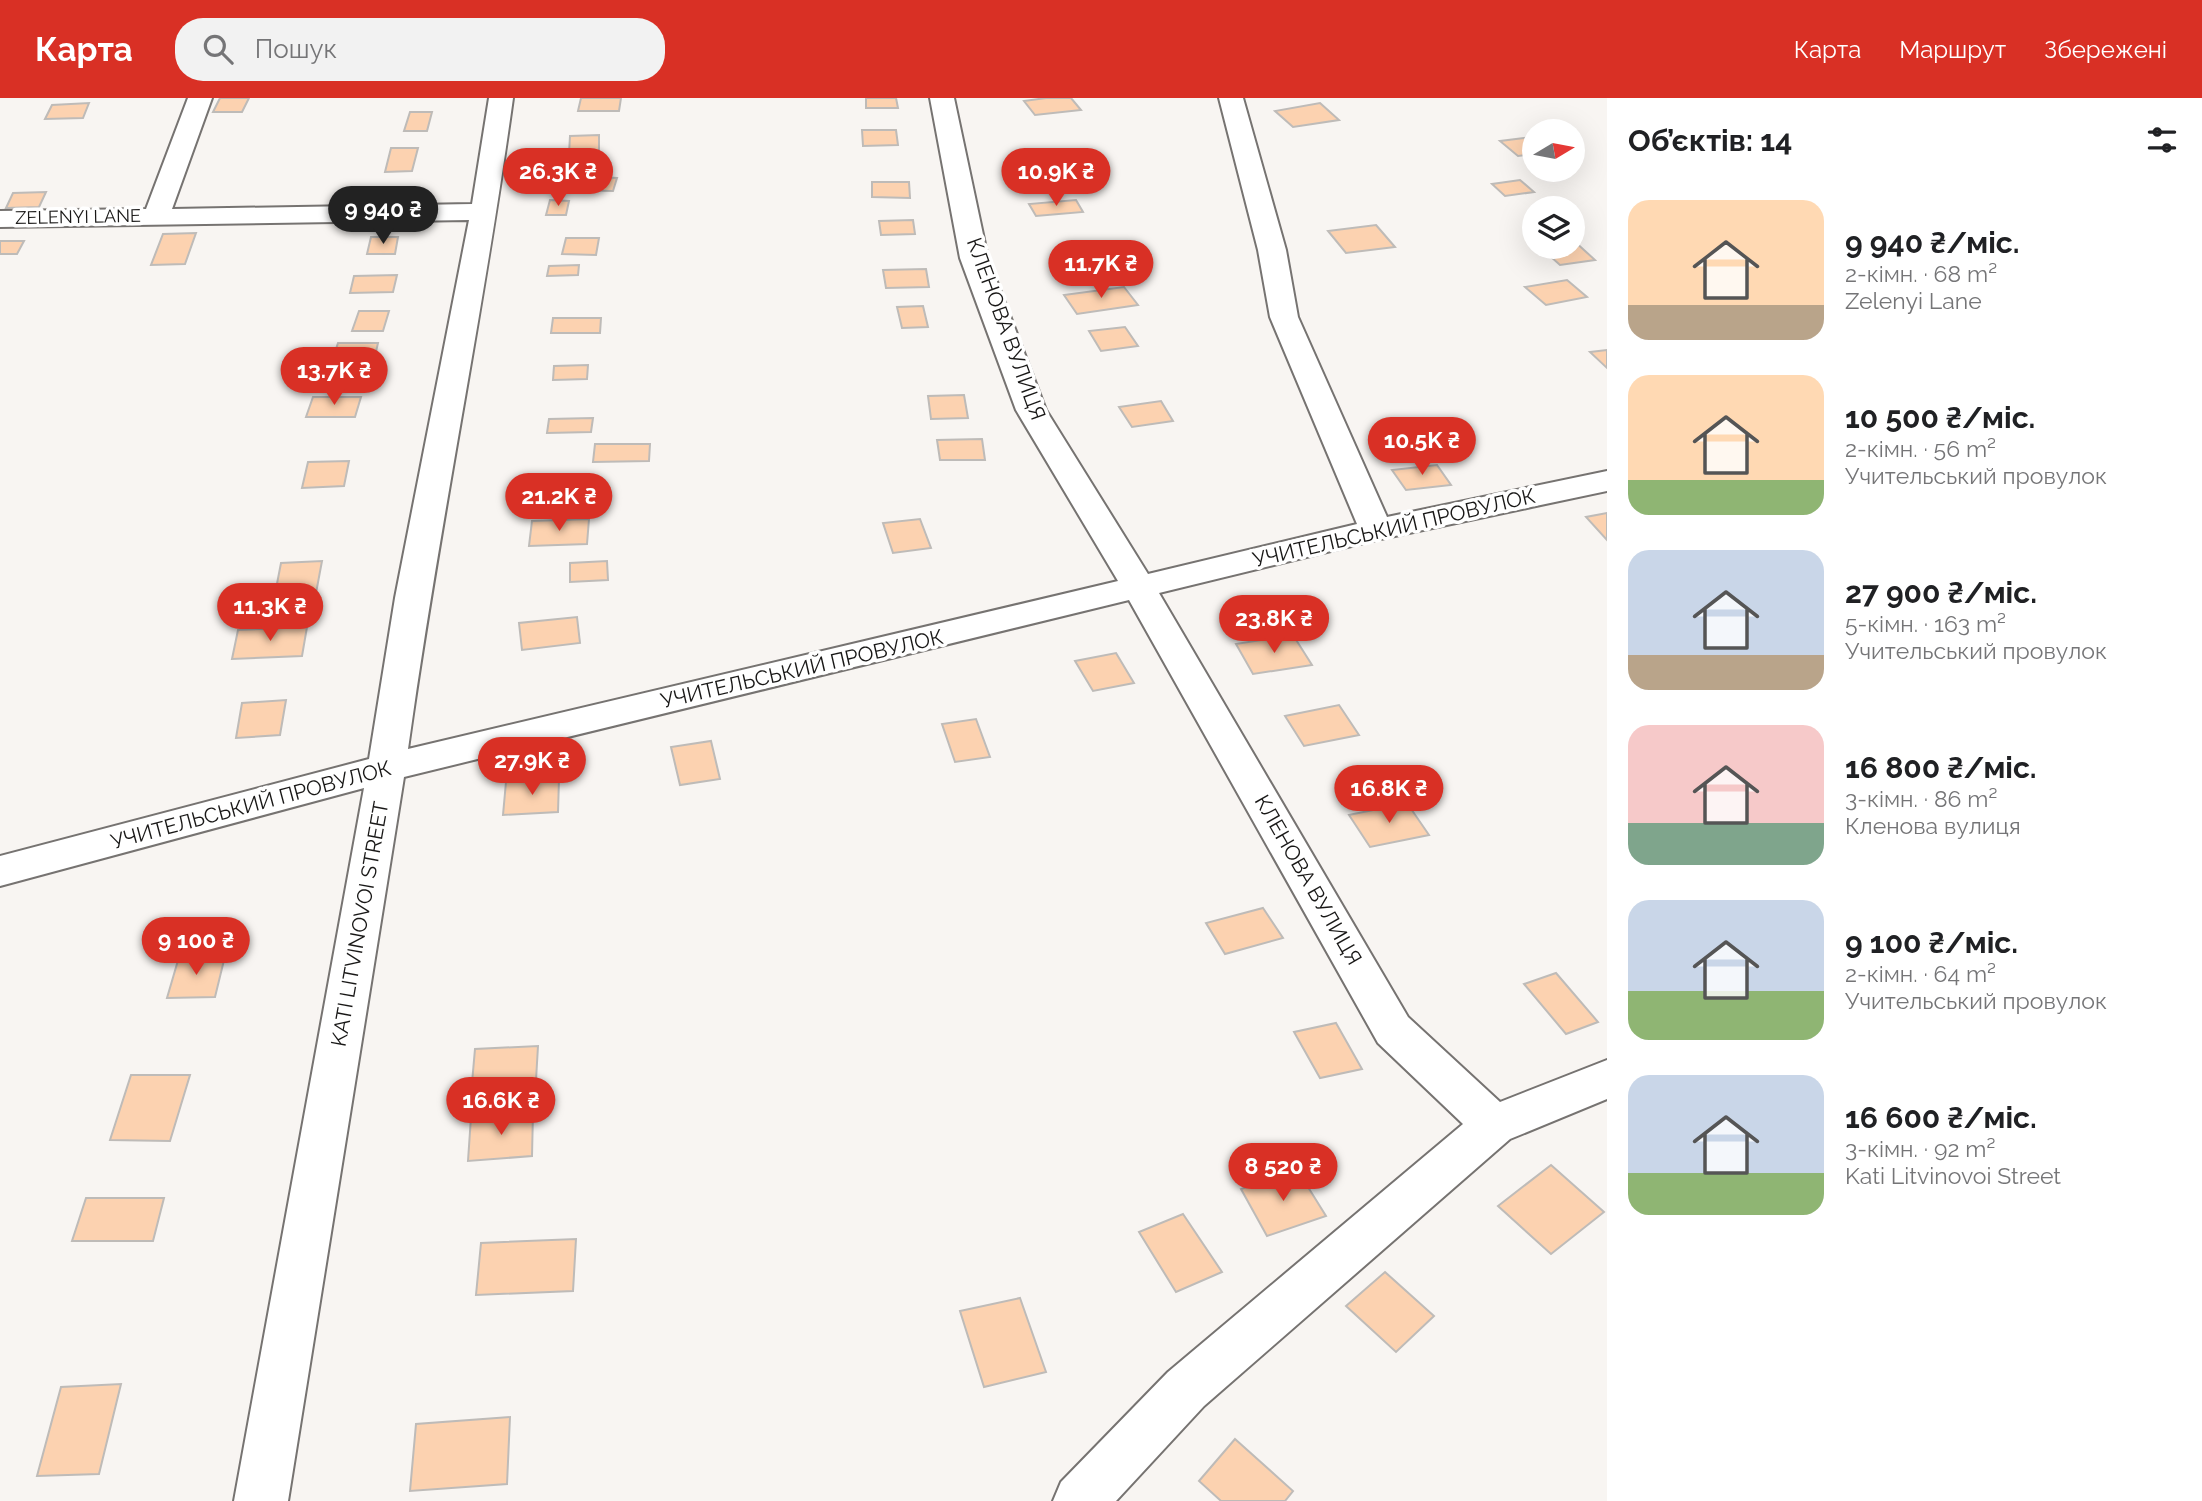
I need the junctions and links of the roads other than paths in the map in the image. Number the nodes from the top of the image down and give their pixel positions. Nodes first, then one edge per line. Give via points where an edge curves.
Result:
1 (200, 98) edge
2 (501, 98) edge
3 (942, 98) edge
4 (1231, 98) edge
5 (484, 212) junction
6 (156, 215) junction
7 (0, 219) edge
8 (1607, 481) edge
9 (1376, 530) junction
10 (1140, 589) junction
11 (387, 768) junction
12 (0, 871) edge
13 (1607, 1079) edge
14 (1494, 1125) junction
15 (261, 1501) edge
16 (1080, 1501) edge

1 - 6 street, ZELENYI LANE
2 - 5 street, KATI LITVINOVOI STREET
3 - 10 street, КЛЕНОВА ВУЛИЦЯ via 974,258 1031,410
4 - 9 street via 1272,250 1284,317
5 - 6 street, ZELENYI LANE
5 - 11 street, KATI LITVINOVOI STREET via 412,598
6 - 7 street, ZELENYI LANE
8 - 9 street, УЧИТЕЛЬСЬКИЙ ПРОВУЛОК
9 - 10 street, УЧИТЕЛЬСЬКИЙ ПРОВУЛОК
10 - 11 street, УЧИТЕЛЬСЬКИЙ ПРОВУЛОК
10 - 14 street, КЛЕНОВА ВУЛИЦЯ via 1393,1030
11 - 12 street, УЧИТЕЛЬСЬКИЙ ПРОВУЛОК
11 - 15 street, KATI LITVINOVOI STREET
13 - 14 street
14 - 16 street via 1186,1389

